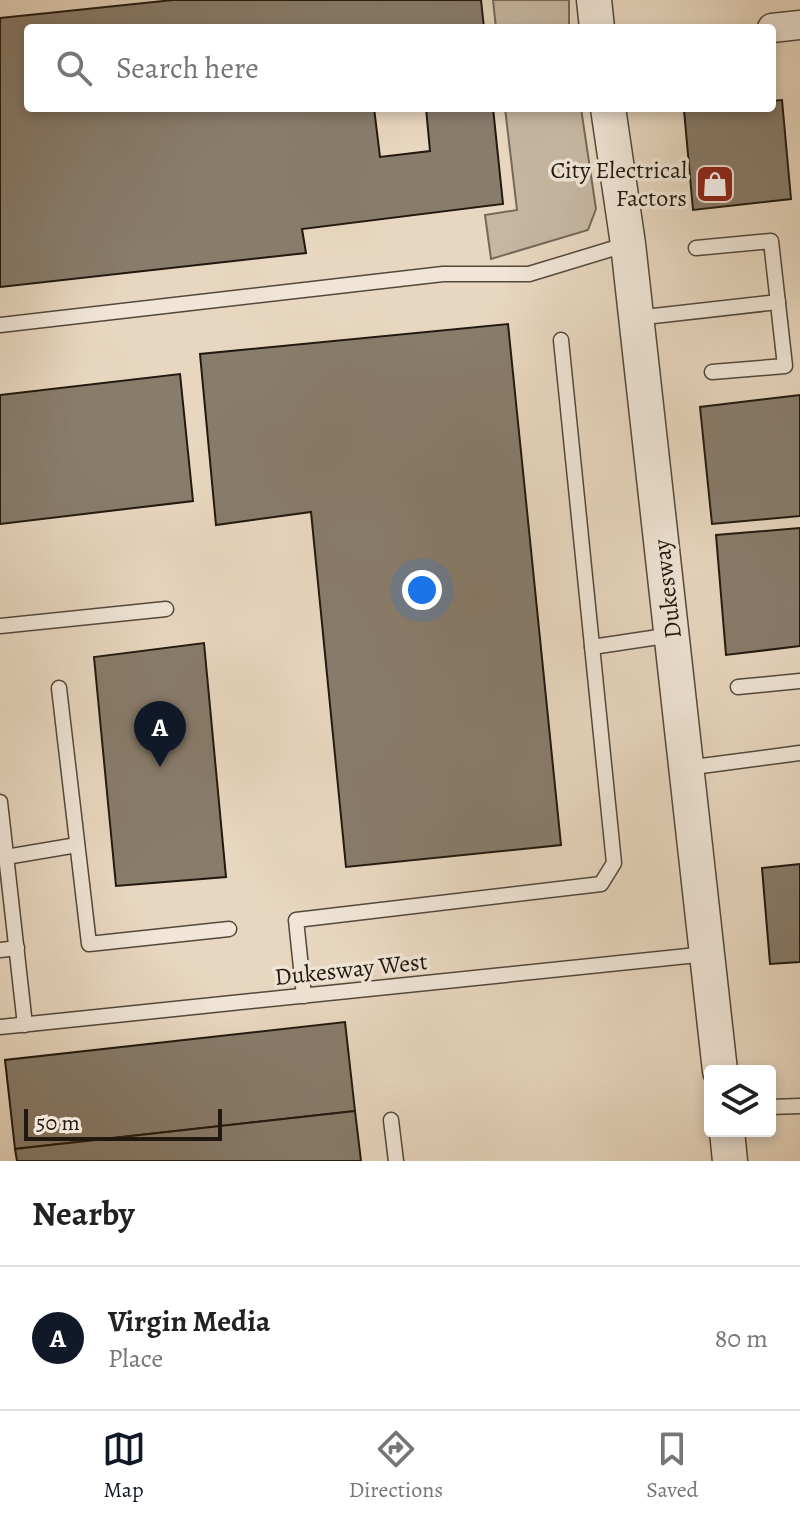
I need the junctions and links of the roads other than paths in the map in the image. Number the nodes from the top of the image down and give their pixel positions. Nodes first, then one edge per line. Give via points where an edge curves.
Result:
1 (594, 0) edge
2 (597, 24) edge
3 (800, 25) edge
4 (776, 28) edge
5 (609, 112) edge
6 (628, 244) junction
7 (696, 248) dead end
8 (778, 302) junction
9 (636, 318) junction
10 (0, 325) edge
11 (561, 340) dead end
12 (712, 372) dead end
13 (166, 609) dead end
14 (0, 626) edge
15 (673, 635) junction
16 (592, 647) junction
17 (800, 681) edge
18 (738, 687) dead end
19 (59, 688) dead end
20 (800, 753) edge
21 (686, 768) junction
22 (0, 802) edge
23 (77, 845) junction
24 (6, 857) junction
25 (229, 929) dead end
26 (17, 948) junction
27 (0, 950) edge
28 (707, 954) junction
29 (304, 996) junction
30 (25, 1025) junction
31 (0, 1027) edge
32 (719, 1065) edge
33 (800, 1106) edge
34 (776, 1107) edge
35 (391, 1120) dead end
36 (728, 1137) edge
37 (396, 1161) edge
38 (730, 1161) edge

1 - 2 street
3 - 4 street
5 - 6 street, Dukesway
6 - 9 street, Dukesway
6 - 10 lane via 529,274 443,274
7 - 8 lane via 771,241
8 - 9 lane
8 - 12 lane via 785,366
9 - 15 street, Dukesway
11 - 16 lane
13 - 14 lane
15 - 16 lane
15 - 21 street, Dukesway
16 - 29 lane via 614,863 601,884 296,920
17 - 18 lane
19 - 23 lane
20 - 21 lane
21 - 28 street, Dukesway
22 - 24 lane
23 - 24 lane
23 - 25 lane via 89,944
24 - 26 lane
26 - 27 lane
26 - 30 lane
28 - 29 lane, Dukesway West
28 - 32 street, Dukesway
29 - 30 lane, Dukesway West
30 - 31 lane, Dukesway West
33 - 34 lane
35 - 37 lane
36 - 38 street

